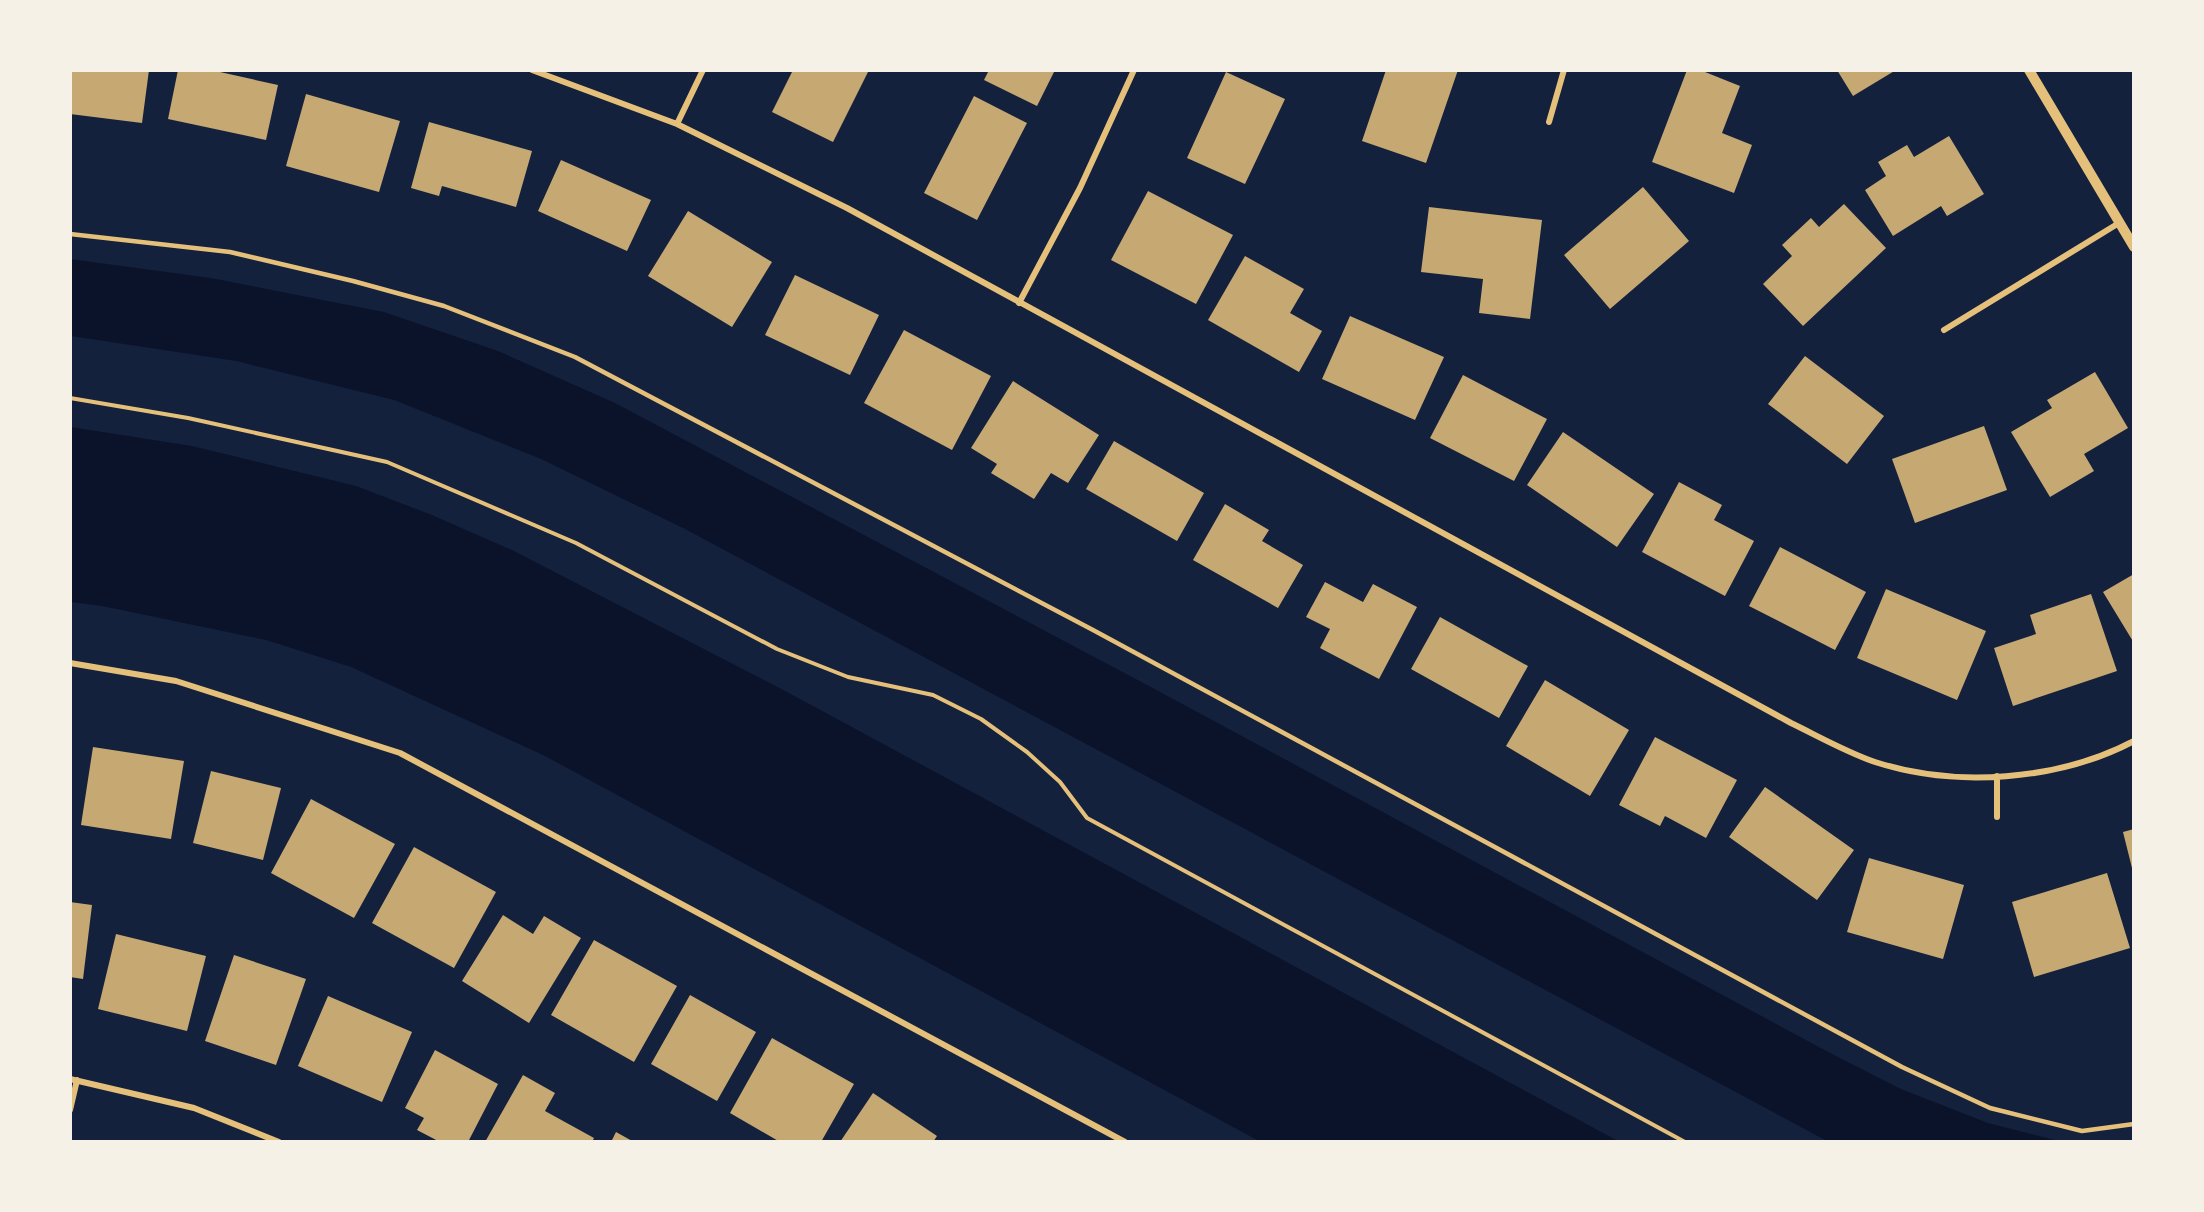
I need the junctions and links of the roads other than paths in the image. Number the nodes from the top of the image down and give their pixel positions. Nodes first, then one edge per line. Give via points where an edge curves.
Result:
1 (532, 70) edge
2 (703, 70) edge
3 (1134, 70) edge
4 (1564, 70) edge
5 (2029, 70) edge
6 (1549, 122) dead end
7 (677, 124) junction
8 (2119, 223) junction
9 (70, 234) edge
10 (2133, 247) edge
11 (1019, 303) junction
12 (1944, 330) dead end
13 (70, 663) edge
14 (2133, 741) edge
15 (1997, 776) junction
16 (1997, 817) dead end
17 (74, 1079) edge
18 (70, 1110) edge
19 (2133, 1124) edge
20 (279, 1142) edge
21 (1125, 1142) edge

1 - 7 street
2 - 7 street
3 - 11 street via 1080,188
4 - 6 street
5 - 8 street
7 - 11 street via 847,208
8 - 10 street
8 - 12 street
9 - 19 lane via 230,252 353,281 444,306 574,357 1093,630 1902,1067 1990,1108 2082,1131
11 - 15 street via 1791,723 1874,761 1930,775
13 - 21 street via 176,681 400,753
14 - 15 street via 2117,750 2049,770
15 - 16 street
17 - 18 street
17 - 20 street via 194,1108

